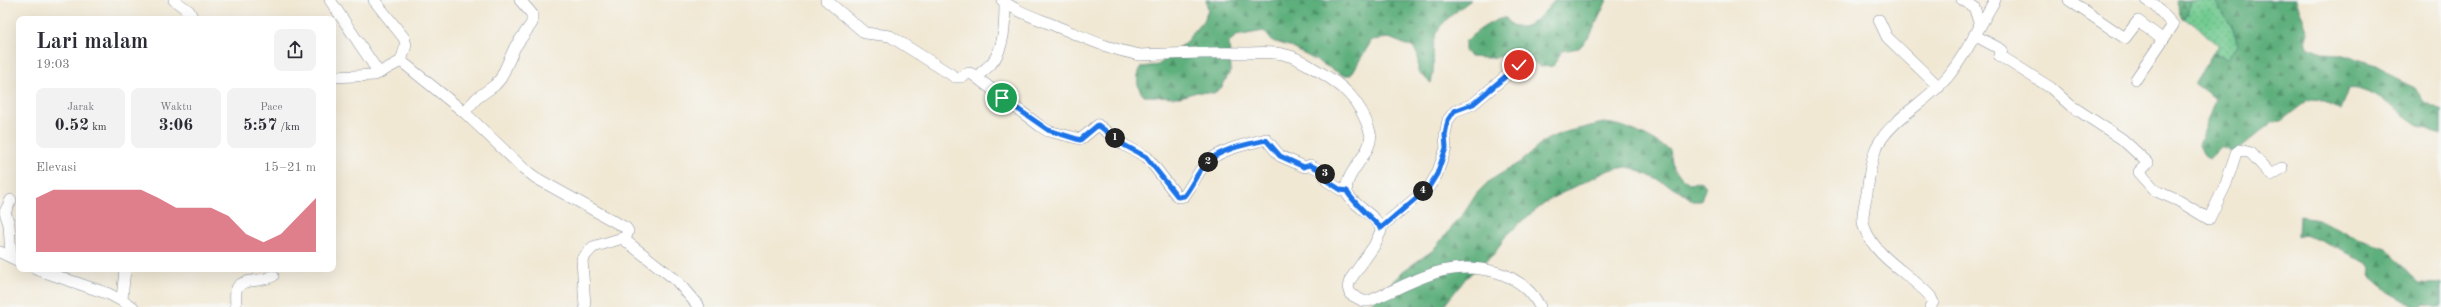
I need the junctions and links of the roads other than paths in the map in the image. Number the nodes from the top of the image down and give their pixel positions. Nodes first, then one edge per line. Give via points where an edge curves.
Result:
1 (174, 0) edge
2 (330, 0) edge
3 (374, 0) edge
4 (520, 0) edge
5 (826, 0) edge
6 (1962, 0) edge
7 (1995, 0) edge
8 (2069, 0) edge
9 (2146, 0) edge
10 (1004, 1) edge
11 (192, 16) edge
12 (1879, 20) dead end
13 (1980, 25) junction
14 (1974, 35) junction
15 (2162, 39) junction
16 (401, 61) junction
17 (1519, 65) dead end
18 (379, 73) junction
19 (336, 77) edge
20 (977, 78) junction
21 (2136, 79) dead end
22 (1939, 87) junction
23 (464, 112) junction
24 (2282, 168) dead end
25 (1347, 191) junction
26 (10, 200) dead end
27 (1381, 228) junction
28 (622, 238) junction
29 (0, 252) edge
30 (15, 259) edge
31 (44, 272) edge
32 (125, 272) edge
33 (273, 276) dead end
34 (122, 300) junction
35 (133, 307) edge
36 (236, 307) edge
37 (585, 307) edge
38 (699, 307) edge
39 (1540, 307) edge
40 (1930, 307) edge

1 - 11 street via 189,11
2 - 18 street
3 - 16 street via 404,38 406,45
4 - 23 street via 532,14 532,23 514,47 501,78 476,98
5 - 20 street via 865,33 890,36 955,77 961,77 969,72
6 - 13 street via 1974,7
7 - 13 street
8 - 15 street via 2126,38 2138,21
9 - 15 street via 2155,5 2173,25
10 - 20 street via 1004,30 999,47 990,64
10 - 25 street via 1040,20 1106,48 1140,55 1273,53 1297,58 1343,86 1357,105 1371,133 1370,143 1348,182
12 - 22 street via 1887,37
13 - 14 street
14 - 22 street
14 - 24 street via 2002,50 1999,55 2051,88 2070,105 2133,148 2148,163 2139,172 2156,191 2180,201 2209,219 2226,184 2236,153 2240,150 2251,153 2271,175
15 - 21 street
16 - 18 street
16 - 23 street
17 - 27 street via 1473,104 1454,111 1448,120 1446,148 1437,174 1429,187
18 - 19 street
20 - 25 street via 1024,115 1048,130 1080,140 1098,125 1124,145 1146,157 1178,197 1184,196 1196,175 1210,160 1254,141 1266,140 1280,156 1304,167 1310,165 1324,172 1327,181
22 - 40 street via 1908,112 1876,148 1863,220 1865,230 1884,256 1932,298
23 - 28 street via 510,158 536,178 626,228 628,234
25 - 27 street via 1352,200
26 - 30 street via 5,212
27 - 39 street via 1374,246 1350,280 1348,287 1352,296 1369,301 1431,273 1471,266 1517,280 1527,288
28 - 37 street via 592,247 582,259
28 - 38 street via 676,280
29 - 30 street
31 - 34 street
32 - 34 street
33 - 36 street via 262,281 248,280 242,283 236,291
34 - 35 street

